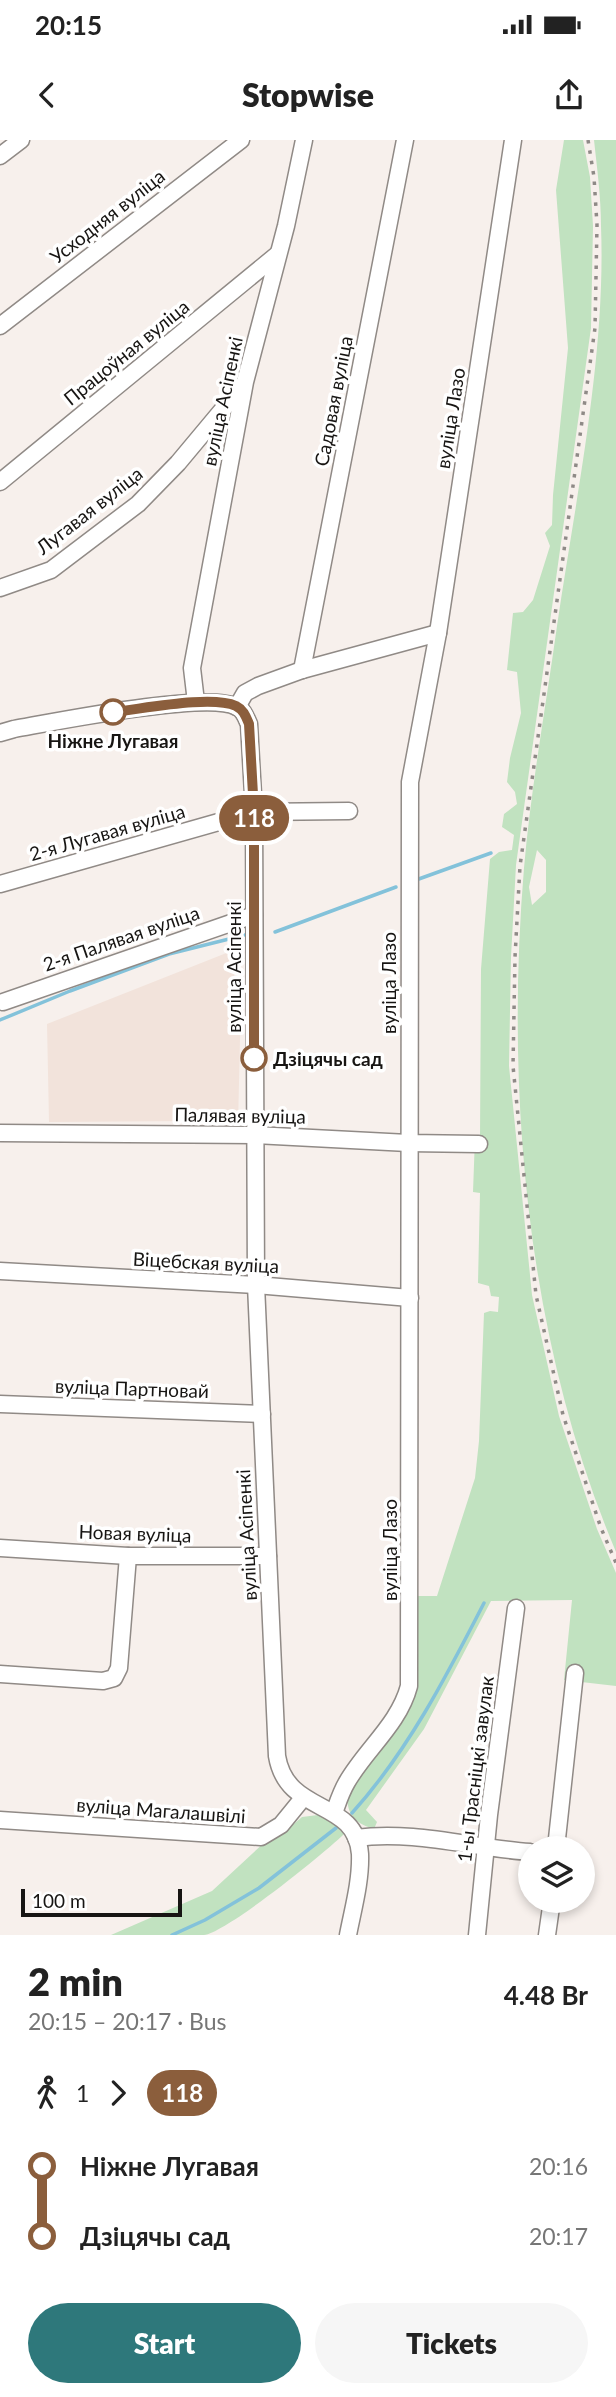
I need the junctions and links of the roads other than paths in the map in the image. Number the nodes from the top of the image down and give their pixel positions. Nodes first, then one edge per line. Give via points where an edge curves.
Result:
1 (21, 140) edge
2 (241, 140) edge
3 (304, 140) edge
4 (405, 140) edge
5 (513, 140) edge
6 (0, 156) edge
7 (278, 254) junction
8 (0, 326) edge
9 (245, 382) junction
10 (0, 482) edge
11 (0, 588) edge
12 (438, 632) junction
13 (302, 670) junction
14 (197, 702) junction
15 (237, 706) junction
16 (5, 727) edge
17 (349, 811) dead end
18 (254, 812) junction
19 (0, 884) edge
20 (254, 915) junction
21 (3, 1002) dead end
22 (0, 1133) edge
23 (255, 1135) junction
24 (408, 1143) junction
25 (479, 1144) dead end
26 (0, 1271) edge
27 (256, 1285) junction
28 (410, 1298) junction
29 (0, 1404) edge
30 (262, 1414) junction
31 (0, 1548) edge
32 (128, 1556) junction
33 (268, 1556) junction
34 (516, 1608) dead end
35 (575, 1673) dead end
36 (0, 1674) edge
37 (303, 1798) junction
38 (334, 1812) junction
39 (0, 1820) edge
40 (557, 1836) edge
41 (356, 1838) junction
42 (485, 1847) junction
43 (518, 1851) edge
44 (550, 1913) edge
45 (348, 1935) edge
46 (477, 1935) edge
47 (547, 1935) edge

1 - 6 street
2 - 8 street, Усходняя вуліца
3 - 7 street, вуліца Асіпенкі
4 - 13 street, Садовая вуліца
5 - 12 street, вуліца Лазо
7 - 9 street, вуліца Асіпенкі
7 - 10 street, Працоўная вуліца
9 - 11 street, Лугавая вуліца via 138,504 51,570
9 - 14 street, вуліца Асіпенкі via 192,668
12 - 13 street
12 - 24 street, вуліца Лазо via 410,782
13 - 15 street via 258,685 245,693
14 - 15 street
14 - 16 street
15 - 18 street, вуліца Асіпенкі via 249,724
17 - 18 street, 2-я Лугавая вуліца
18 - 19 street, 2-я Лугавая вуліца
18 - 20 street, вуліца Асіпенкі
20 - 21 street, 2-я Палявая вуліца
20 - 23 street, вуліца Асіпенкі
22 - 23 street, Палявая вуліца
23 - 24 street, Палявая вуліца
23 - 27 street, вуліца Асіпенкі
24 - 25 street, Палявая вуліца
24 - 28 street, вуліца Лазо
26 - 27 street, Віцебская вуліца
27 - 28 street, Віцебская вуліца
27 - 30 street, вуліца Асіпенкі
28 - 38 street, вуліца Лазо via 409,1686 385,1731 348,1780
29 - 30 street, вуліца Партновай
30 - 33 street, вуліца Асіпенкі
31 - 32 street, Новая вуліца
32 - 33 street, Новая вуліца
32 - 36 street via 119,1668 114,1678
33 - 37 street, вуліца Асіпенкі via 277,1756 283,1778
34 - 42 street, 1-ы Трасніцкі завулак
35 - 40 street
37 - 38 street, вуліца Асіпенкі
37 - 39 street, вуліца Магалашвілі via 281,1825 261,1837
38 - 41 street, вуліца Асіпенкі
41 - 42 street via 427,1838
41 - 45 street via 359,1868
42 - 43 street
42 - 46 street, 1-ы Трасніцкі завулак
44 - 47 street

